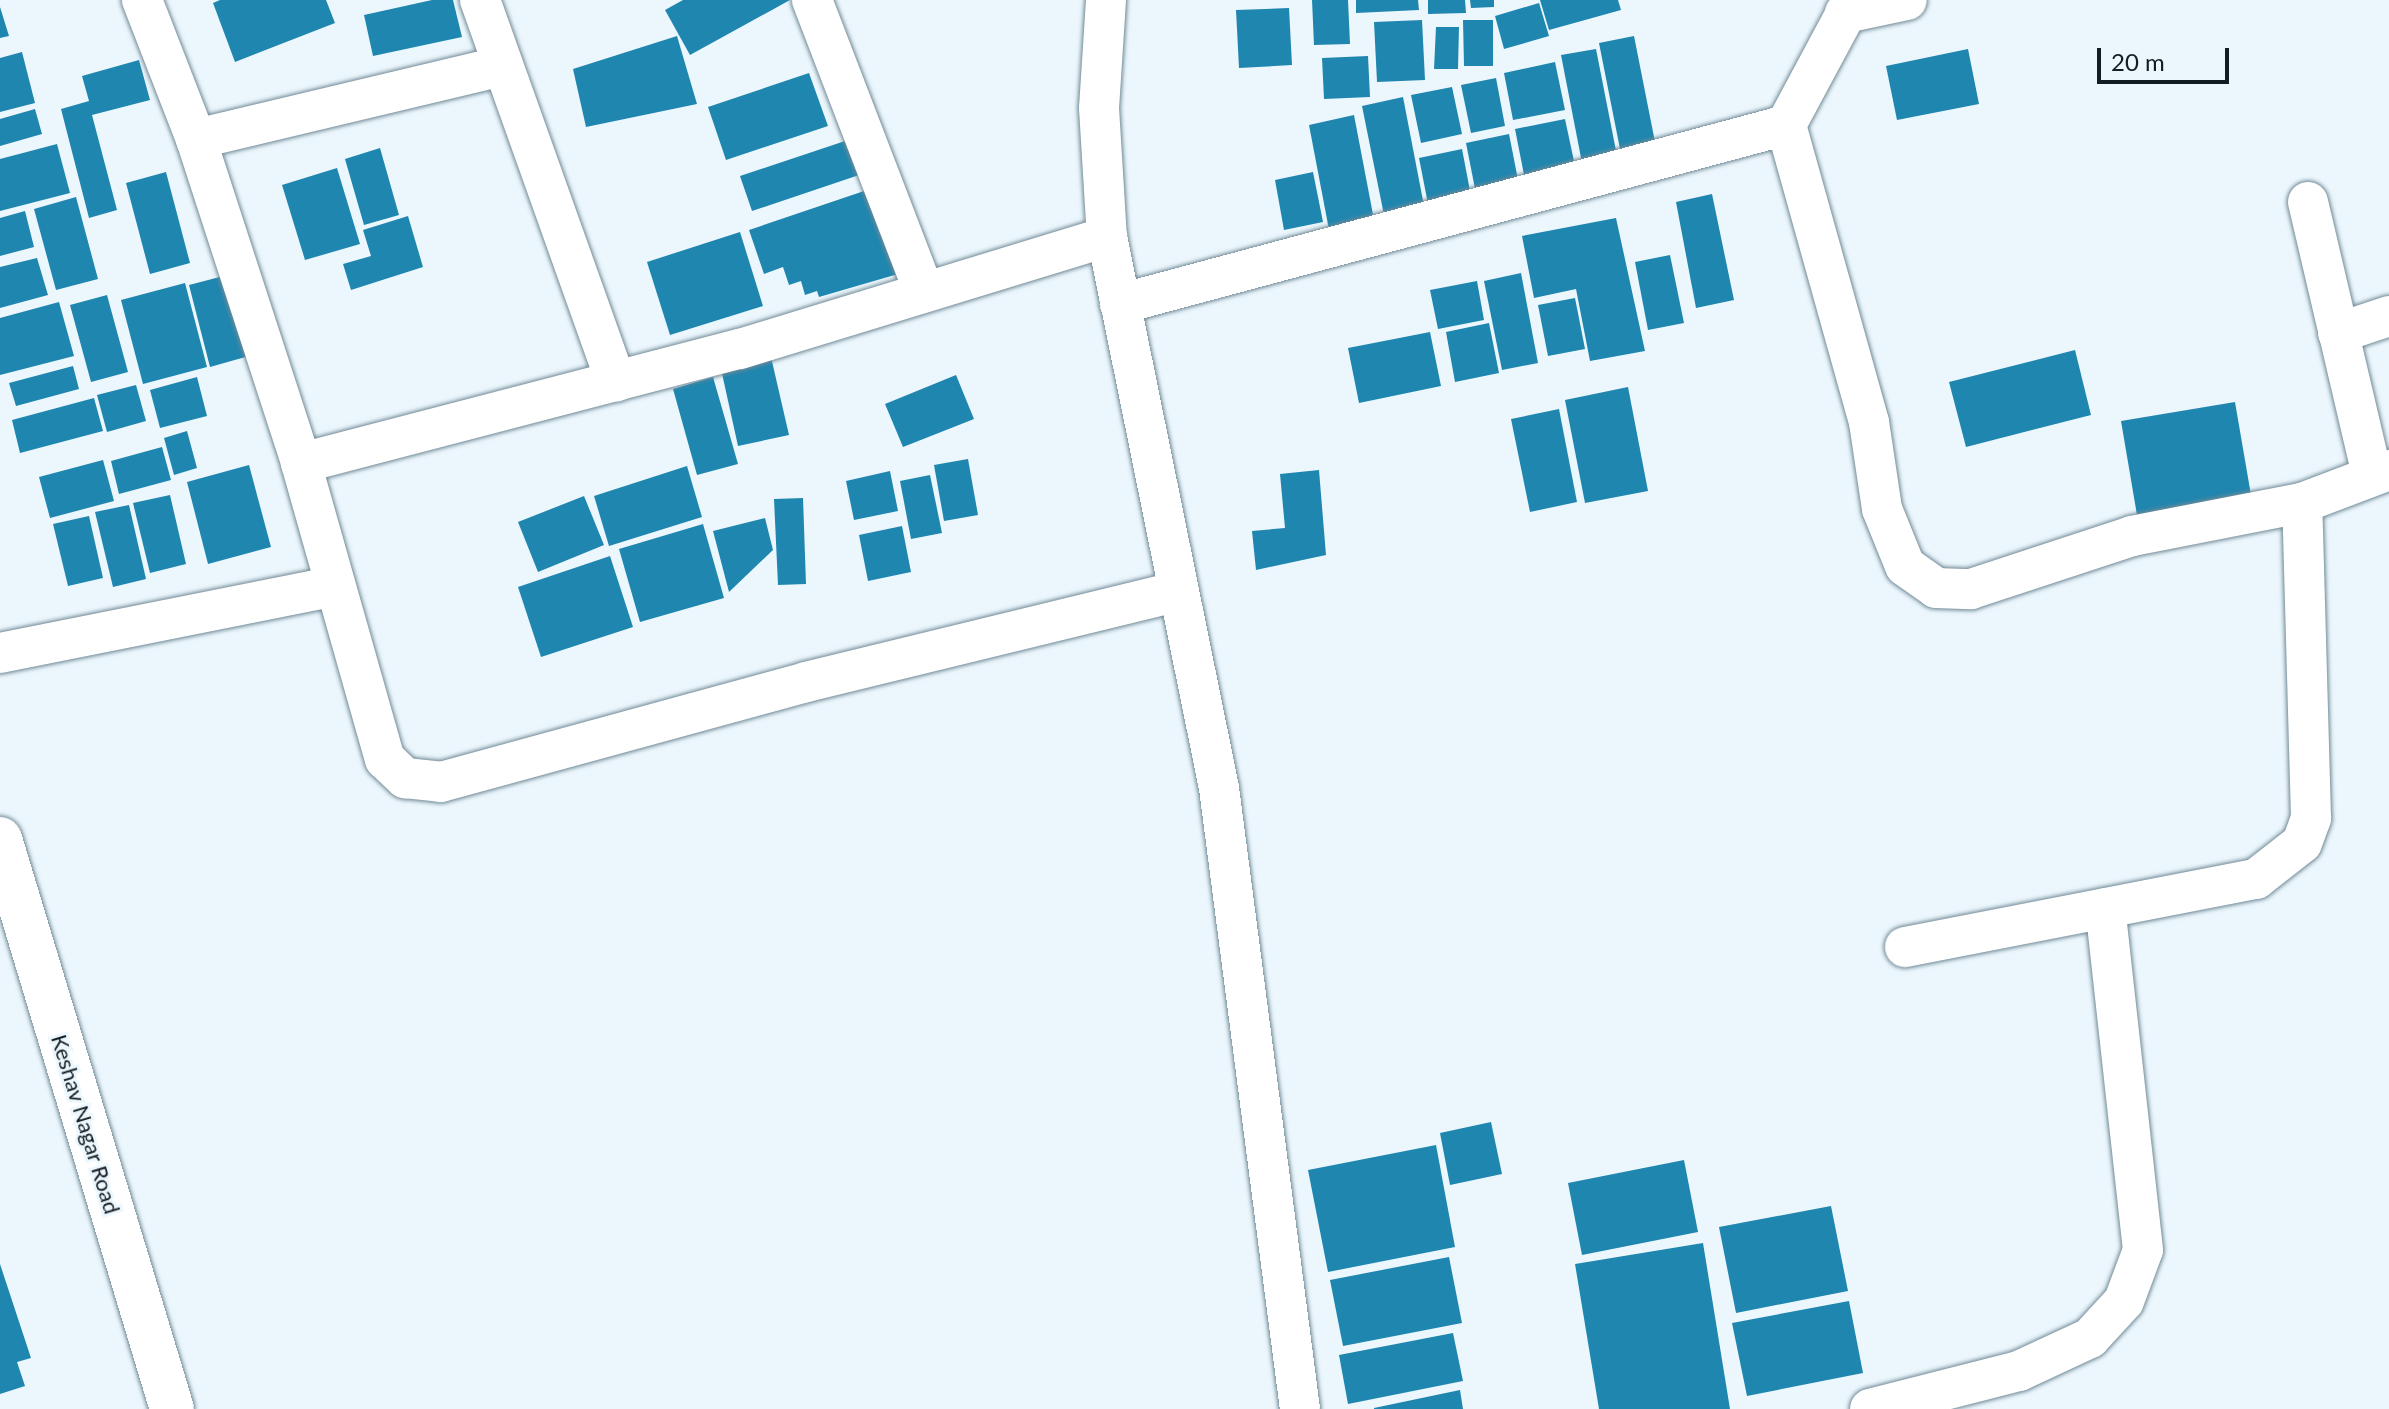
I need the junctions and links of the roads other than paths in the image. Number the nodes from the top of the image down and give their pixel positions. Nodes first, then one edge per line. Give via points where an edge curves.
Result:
1 (142, 0) edge
2 (480, 0) edge
3 (812, 0) edge
4 (1106, 0) edge
5 (1907, 0) edge
6 (1849, 6) edge
7 (502, 66) junction
8 (1786, 125) junction
9 (196, 139) junction
10 (2308, 202) dead end
11 (1107, 237) junction
12 (924, 292) junction
13 (1120, 304) junction
14 (2389, 316) edge
15 (2338, 333) junction
16 (616, 381) junction
17 (2374, 417) edge
18 (301, 463) junction
19 (2381, 472) edge
20 (2302, 503) junction
21 (334, 586) junction
22 (1174, 592) junction
23 (0, 653) edge
24 (0, 839) edge
25 (2105, 908) junction
26 (1905, 947) dead end
27 (172, 1409) edge
28 (1300, 1409) edge
29 (1870, 1409) edge

1 - 9 street
2 - 7 street
3 - 12 street
4 - 11 street via 1099,108
5 - 6 street
6 - 8 street
7 - 9 street
7 - 16 street
8 - 13 street
8 - 20 street via 1869,422 1882,509 1905,566 1936,588 1971,589 2132,536
9 - 18 street
10 - 15 street
11 - 12 street
11 - 13 street
12 - 16 street
13 - 22 street via 1143,398
14 - 15 street
15 - 17 street
16 - 18 street
17 - 19 street
18 - 21 street
19 - 20 street
20 - 25 street via 2311,818 2302,843 2256,879
21 - 22 street via 385,759 405,778 441,782 806,682
21 - 23 street
22 - 28 street via 1219,788 1241,925
24 - 27 street, Keshav Nagar Road
25 - 26 street
25 - 29 street via 2143,1250 2124,1301 2090,1338 2019,1371

